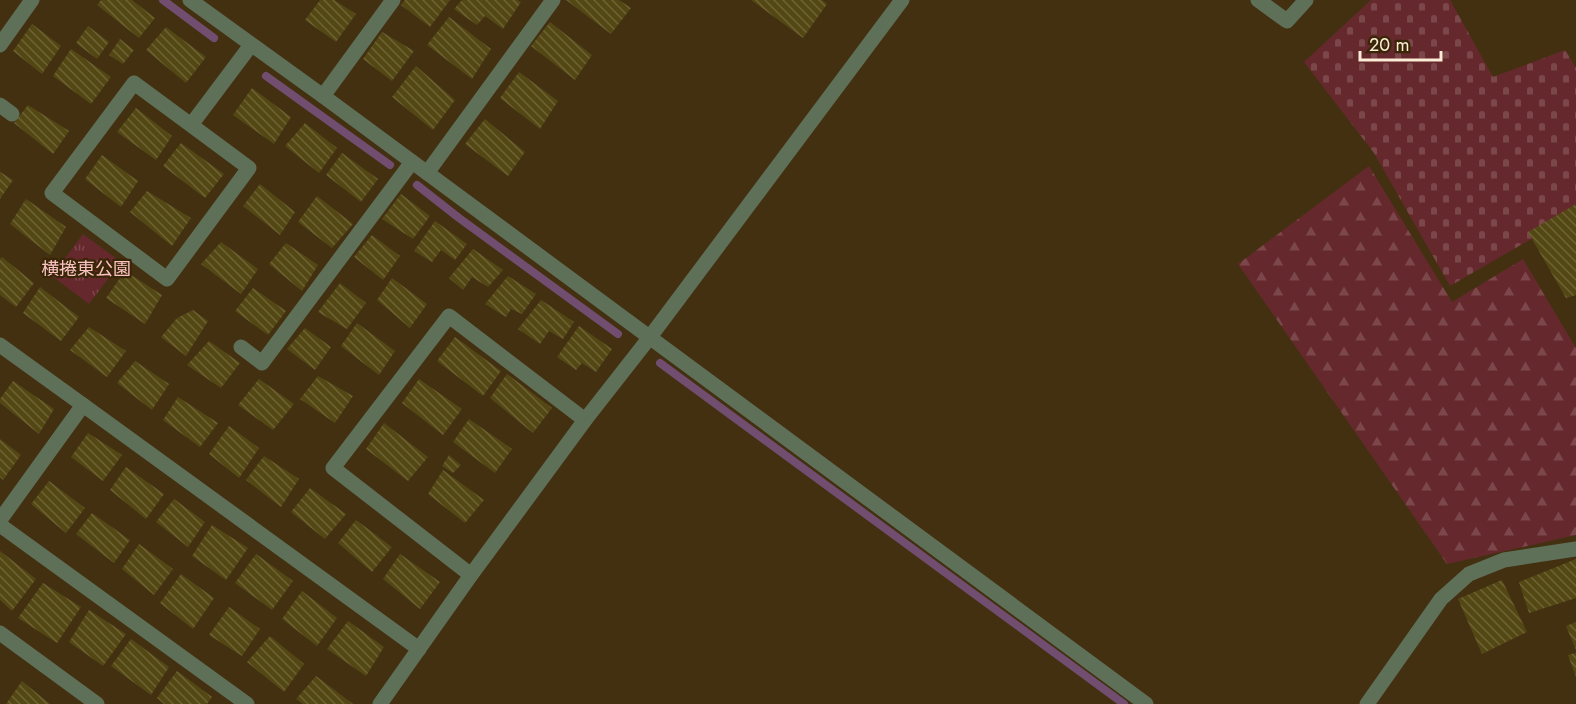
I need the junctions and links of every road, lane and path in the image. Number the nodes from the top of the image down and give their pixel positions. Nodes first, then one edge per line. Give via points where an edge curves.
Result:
1 (32, 0) edge
2 (190, 0) edge
3 (393, 0) edge
4 (553, 0) edge
5 (902, 0) edge
6 (1258, 0) edge
7 (1306, 0) edge
8 (0, 45) edge
9 (251, 45) junction
10 (323, 96) junction
11 (191, 125) junction
12 (412, 162) junction
13 (427, 173) junction
14 (650, 338) junction
15 (0, 345) edge
16 (242, 347) dead end
17 (83, 405) junction
18 (585, 420) junction
19 (0, 523) edge
20 (1576, 549) edge
21 (471, 575) junction
22 (0, 633) edge
23 (419, 649) junction
24 (97, 704) edge
25 (247, 704) edge
26 (380, 704) edge
27 (1146, 704) edge
28 (1367, 704) edge

1 - 8 street
2 - 9 street
3 - 10 street
4 - 13 street
5 - 14 street
6 - 7 street via 1287,21
9 - 10 street
9 - 11 street
10 - 12 street
11 - 11 street via 249,168 167,279 52,193 134,83
12 - 13 street
12 - 16 street via 262,363
13 - 14 street
14 - 18 street
14 - 27 street
15 - 17 street
17 - 19 street
17 - 23 street
18 - 21 street
18 - 21 street via 450,316 333,468
19 - 25 street
20 - 28 street via 1504,560 1469,574 1442,599
21 - 23 street
22 - 24 street
23 - 26 street

